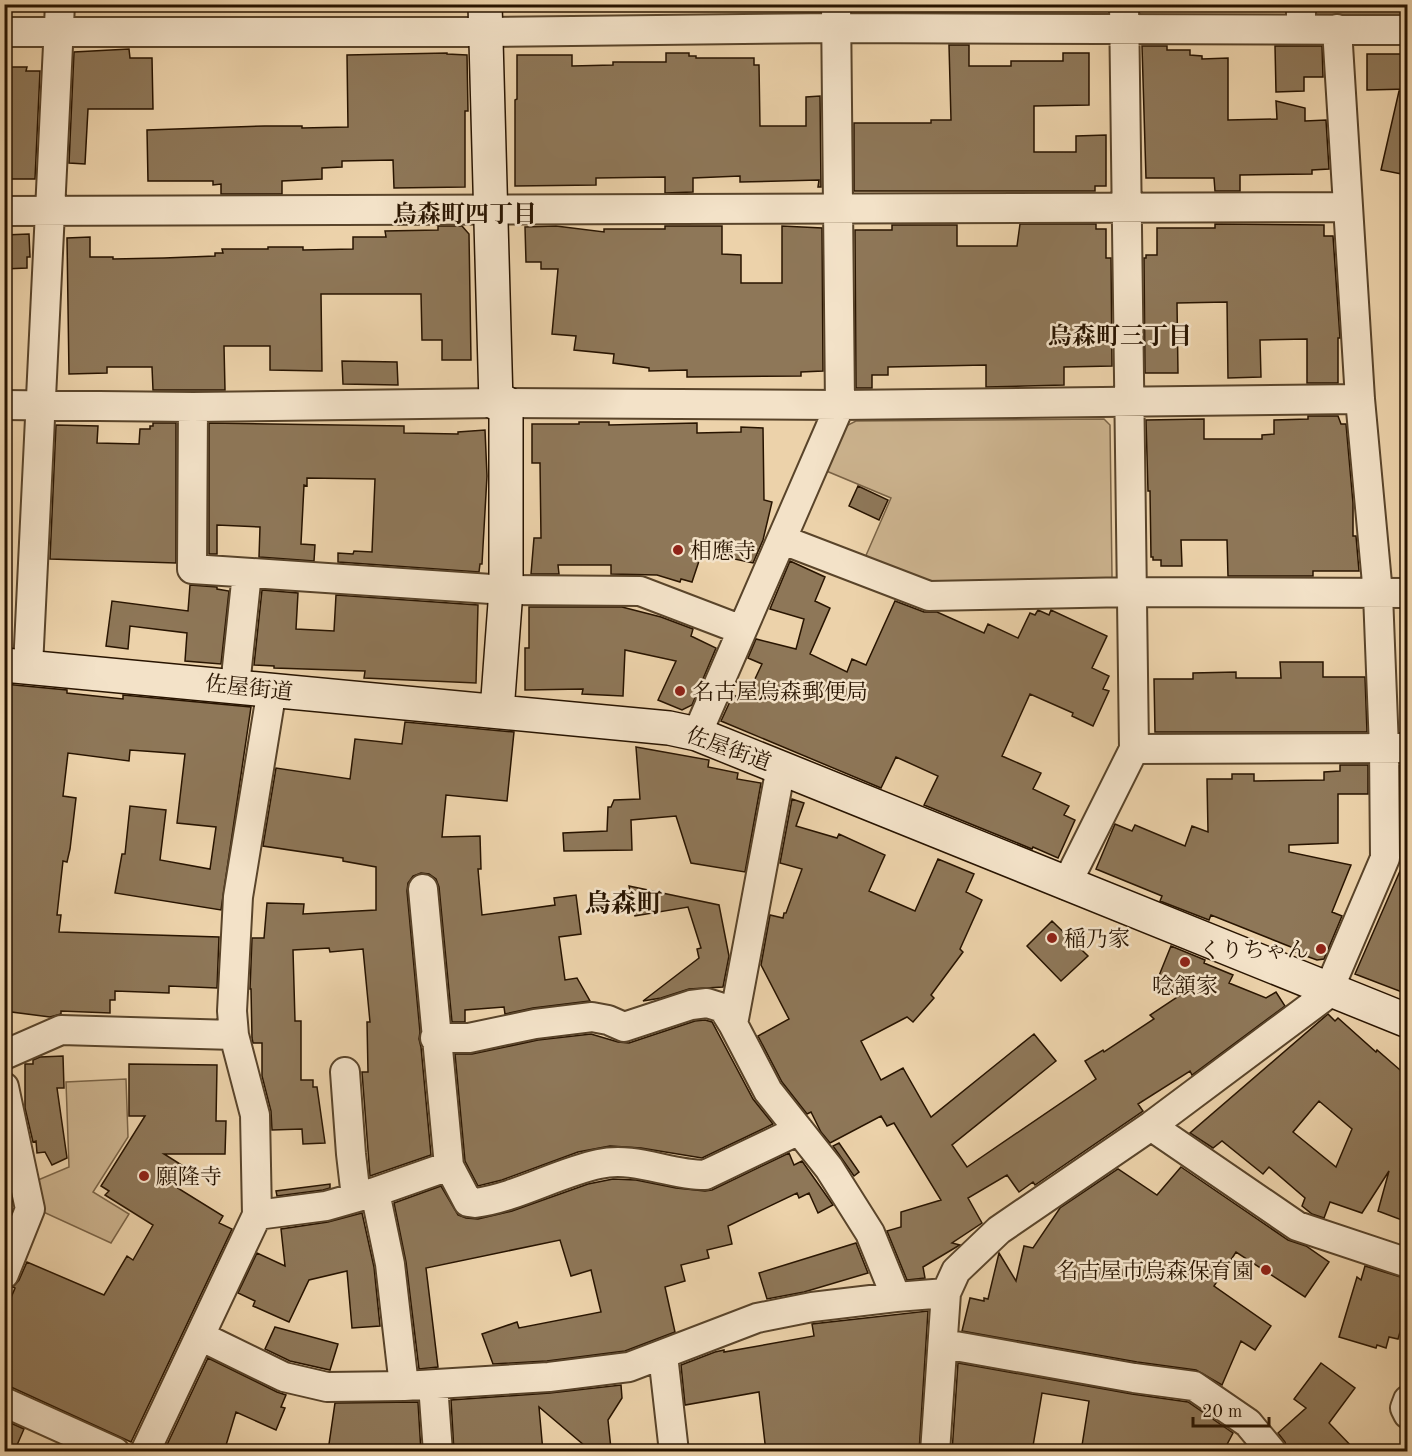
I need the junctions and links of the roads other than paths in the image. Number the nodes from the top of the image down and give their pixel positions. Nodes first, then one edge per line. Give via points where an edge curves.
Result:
1 (836, 16) edge
2 (1124, 17) edge
3 (1301, 17) edge
4 (59, 18) edge
5 (485, 18) edge
6 (1337, 30) junction
7 (1407, 30) edge
8 (4, 32) edge
9 (1348, 207) junction
10 (1127, 208) junction
11 (838, 210) junction
12 (4, 211) edge
13 (49, 211) junction
14 (491, 211) junction
15 (1360, 399) junction
16 (1130, 401) junction
17 (501, 403) junction
18 (4, 405) edge
19 (40, 405) junction
20 (840, 405) junction
21 (193, 407) junction
22 (783, 540) junction
23 (247, 573) junction
24 (506, 590) junction
25 (1132, 592) junction
26 (1407, 593) edge
27 (1378, 594) junction
28 (742, 630) junction
29 (16, 666) edge
30 (235, 686) junction
31 (272, 689) junction
32 (497, 711) junction
33 (697, 734) junction
34 (1396, 748) edge
35 (1134, 749) junction
36 (781, 767) junction
37 (1396, 861) edge
38 (1066, 885) junction
39 (423, 889) dead end
40 (1331, 990) junction
41 (1407, 1021) edge
42 (733, 1024) junction
43 (234, 1035) junction
44 (435, 1038) junction
45 (4, 1056) edge
46 (345, 1072) dead end
47 (4, 1088) edge
48 (1151, 1126) junction
49 (799, 1130) junction
50 (449, 1166) junction
51 (366, 1195) junction
52 (257, 1215) junction
53 (1407, 1263) edge
54 (4, 1274) edge
55 (946, 1293) junction
56 (896, 1297) junction
57 (200, 1336) junction
58 (944, 1344) junction
59 (663, 1355) junction
60 (433, 1384) junction
61 (404, 1386) junction
62 (1407, 1400) edge
63 (4, 1402) edge
64 (1407, 1414) edge
65 (115, 1452) edge
66 (145, 1452) edge
67 (438, 1452) edge
68 (674, 1452) edge
69 (935, 1452) edge
70 (1272, 1452) edge

1 - 2 street
1 - 5 street
1 - 11 street
2 - 3 street
2 - 10 street
3 - 6 street
4 - 5 street
4 - 8 street
4 - 13 street
5 - 14 street
6 - 7 street
6 - 9 street
9 - 10 street
9 - 15 street
10 - 11 street
10 - 16 street
11 - 14 street
11 - 20 street
12 - 13 street
13 - 14 street
13 - 19 street
14 - 17 street
15 - 16 street
15 - 27 street
16 - 20 street
16 - 25 street
17 - 20 street
17 - 21 street
17 - 24 street
18 - 19 street
19 - 21 street
19 - 29 street
20 - 22 street
21 - 23 street via 192,569
22 - 25 street via 929,596
22 - 28 street
23 - 24 street
23 - 30 street
24 - 28 street via 640,591
24 - 32 street
25 - 27 street
25 - 35 street
26 - 27 street
27 - 34 street
28 - 33 street
29 - 30 street, 佐屋街道
30 - 31 street, 佐屋街道
31 - 32 street, 佐屋街道
31 - 43 street via 238,897
32 - 33 street, 佐屋街道
33 - 36 street, 佐屋街道
34 - 35 street
34 - 37 street
35 - 38 street
36 - 38 street, 佐屋街道
36 - 42 street
37 - 40 street
38 - 40 street, 佐屋街道
39 - 44 street
40 - 41 street, 佐屋街道
40 - 48 street
42 - 44 street via 723,1008 707,1003 624,1027 592,1017 469,1038
42 - 49 street via 768,1091
43 - 45 street via 61,1030
43 - 52 street via 255,1115
44 - 50 street
46 - 51 street via 351,1154
47 - 54 street via 30,1209
48 - 53 street via 1297,1226
48 - 55 street via 999,1230 956,1271
49 - 50 street via 705,1175 641,1163 600,1164 485,1202 468,1202
49 - 56 street via 829,1168 870,1233
50 - 51 street
51 - 52 street via 326,1206
51 - 61 street via 390,1264
52 - 57 street
55 - 56 street
55 - 58 street
56 - 59 street via 757,1318
57 - 61 street via 284,1377 327,1387
57 - 66 street
58 - 69 street
58 - 70 street via 1194,1386 1248,1423
59 - 60 street via 606,1370
59 - 68 street
60 - 61 street
60 - 67 street
62 - 64 street
63 - 65 street

